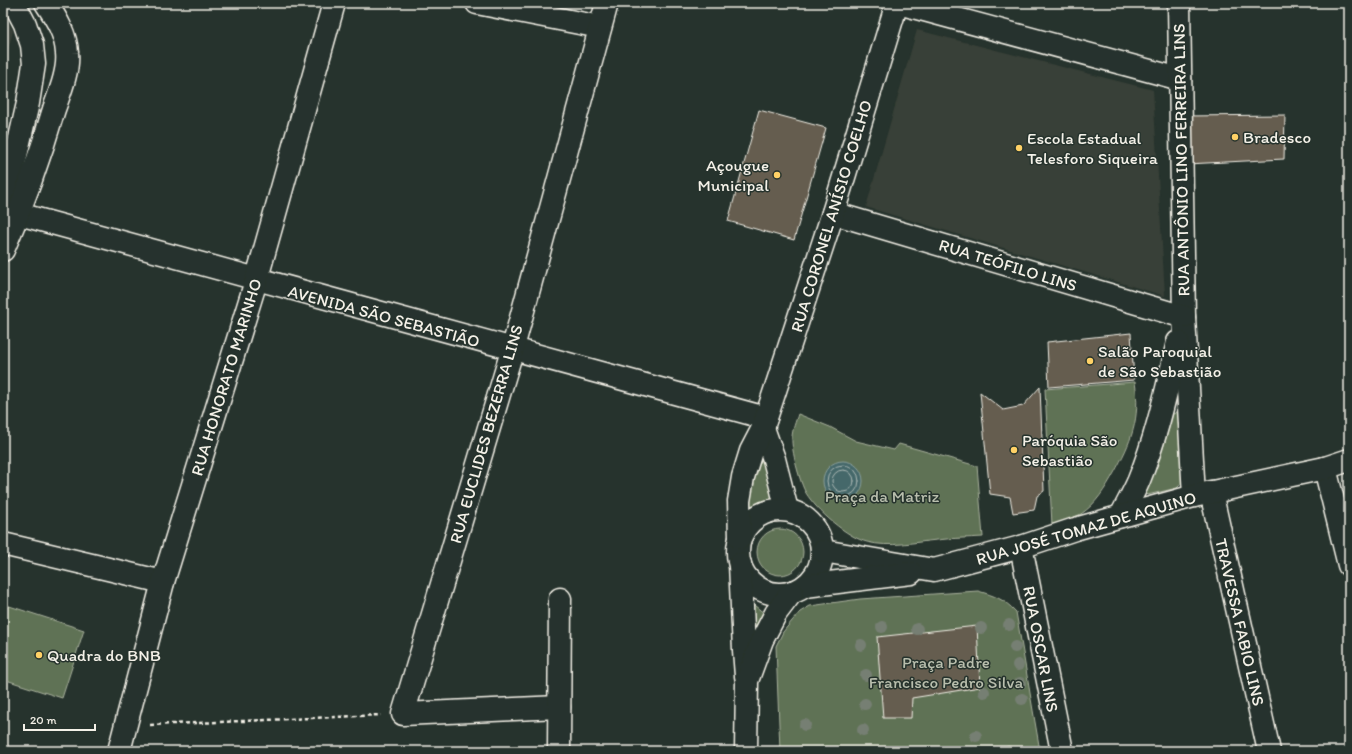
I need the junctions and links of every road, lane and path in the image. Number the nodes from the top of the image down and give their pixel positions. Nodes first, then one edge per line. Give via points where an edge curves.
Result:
1 (14, 3) edge
2 (46, 3) edge
3 (334, 3) edge
4 (477, 3) edge
5 (607, 3) edge
6 (897, 3) edge
7 (1178, 3) edge
8 (600, 27) junction
9 (1180, 79) junction
10 (8, 212) edge
11 (833, 213) junction
12 (3, 250) edge
13 (256, 281) junction
14 (1184, 317) junction
15 (512, 351) junction
16 (765, 423) junction
17 (1349, 460) edge
18 (1325, 468) junction
19 (1203, 494) junction
20 (787, 510) junction
21 (1121, 516) junction
22 (740, 538) junction
23 (3, 544) edge
24 (1021, 547) junction
25 (822, 551) junction
26 (740, 564) junction
27 (1349, 564) edge
28 (934, 570) junction
29 (163, 582) junction
30 (799, 589) junction
31 (560, 599) dead end
32 (747, 681) junction
33 (559, 706) junction
34 (403, 714) junction
35 (126, 726) junction
36 (119, 751) edge
37 (558, 751) edge
38 (746, 751) edge
39 (993, 751) edge
40 (1015, 751) edge
41 (1062, 751) edge
42 (1269, 751) edge

1 - 10 street via 32,45 34,64
2 - 10 street via 66,40 68,55 64,77 42,150
3 - 13 street, RUA HONORATO MARINHO
4 - 8 street
5 - 8 street, RUA EUCLIDES BEZERRA LINS
6 - 9 street
6 - 11 street, RUA CORONEL ANÍSIO COELHO
7 - 9 street, RUA ANTÔNIO LINO FERREIRA LINS
8 - 15 street, RUA EUCLIDES BEZERRA LINS
9 - 14 street, RUA ANTÔNIO LINO FERREIRA LINS
10 - 12 street
10 - 13 street, AVENIDA SÃO SEBASTIÃO
11 - 14 street, RUA TEÓFILO LINS
11 - 16 street, RUA CORONEL ANÍSIO COELHO
13 - 15 street, AVENIDA SÃO SEBASTIÃO
13 - 29 street, RUA HONORATO MARINHO
14 - 19 street, RUA ANTÔNIO LINO FERREIRA LINS
14 - 21 street, RUA ANTÔNIO LINO FERREIRA LINS via 1153,442 1139,481
15 - 16 street, AVENIDA SÃO SEBASTIÃO
15 - 34 street, RUA EUCLIDES BEZERRA LINS
16 - 20 street
16 - 22 street, RUA CORONEL ANÍSIO COELHO via 751,451 743,477 739,501
17 - 18 street, RUA JOSÉ TOMAZ DE AQUINO
18 - 19 street, RUA JOSÉ TOMAZ DE AQUINO
18 - 27 street
19 - 21 street, RUA JOSÉ TOMAZ DE AQUINO
19 - 42 street, TRAVESSA FABIO LINS
20 - 22 street via 772,510 758,515
20 - 25 street via 801,514 812,524 820,536
21 - 24 street, RUA JOSÉ TOMAZ DE AQUINO
22 - 26 street, RUA CORONEL ANÍSIO COELHO
23 - 29 street
24 - 28 street, RUA JOSÉ TOMAZ DE AQUINO
24 - 41 street, RUA OSCAR LINS
25 - 28 street, RUA JOSÉ TOMAZ DE AQUINO
25 - 30 street via 821,564 814,576
26 - 30 street, RUA CORONEL ANÍSIO COELHO via 745,576 766,592 779,594
26 - 32 street
28 - 30 street, RUA CORONEL ANÍSIO COELHO
29 - 35 street, RUA HONORATO MARINHO
30 - 32 street via 776,613 762,640
31 - 33 street
32 - 38 street
33 - 34 street
33 - 37 street
34 - 35 path
35 - 36 street, RUA HONORATO MARINHO
39 - 40 path via 1012,748

